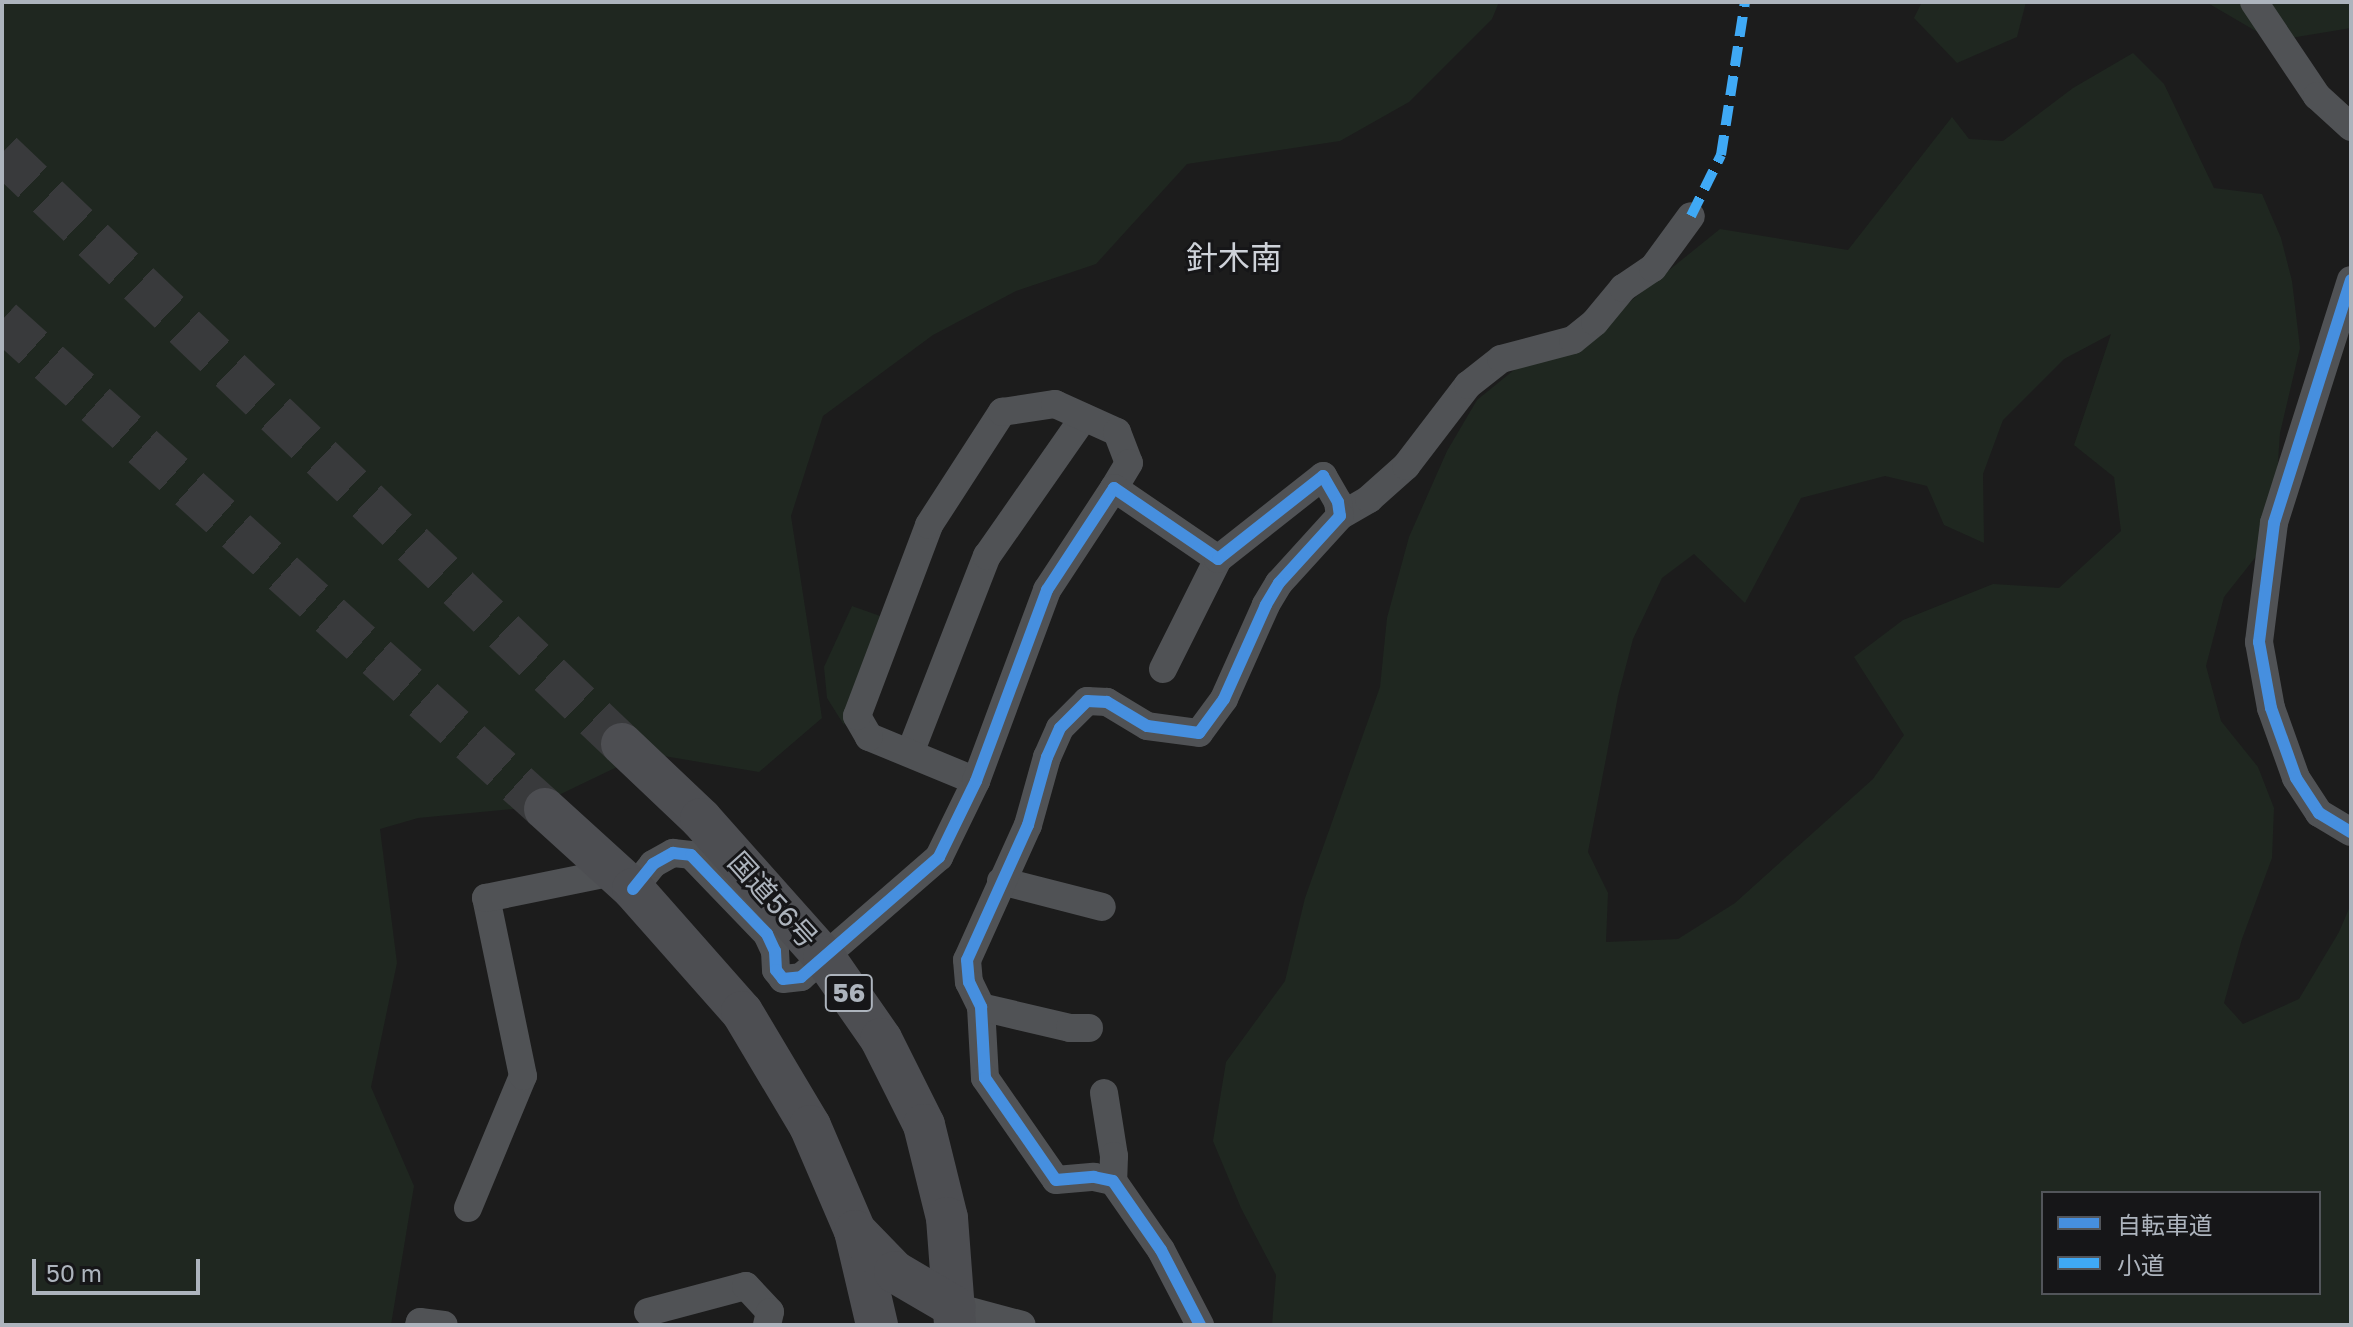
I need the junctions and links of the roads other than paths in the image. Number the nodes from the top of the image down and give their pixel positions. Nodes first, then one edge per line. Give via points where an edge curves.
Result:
1 (2254, 2) edge
2 (2351, 127) edge
3 (1691, 216) dead end
4 (2351, 280) edge
5 (1084, 417) junction
6 (1114, 488) junction
7 (1340, 516) junction
8 (1218, 559) junction
9 (1163, 669) dead end
10 (622, 744) tunnel mouth
11 (910, 753) junction
12 (976, 781) junction
13 (545, 809) tunnel mouth
14 (2351, 832) edge
15 (624, 880) junction
16 (1001, 881) junction
17 (1102, 907) dead end
18 (824, 957) junction
19 (981, 1007) junction
20 (1089, 1028) dead end
21 (1104, 1093) dead end
22 (1113, 1181) junction
23 (468, 1208) dead end
24 (855, 1231) junction
25 (648, 1312) dead end
26 (947, 1319) edge
27 (419, 1325) edge
28 (444, 1325) edge
29 (767, 1325) edge
30 (877, 1325) edge
31 (1022, 1325) edge
32 (1200, 1325) edge

1 - 2 street via 2317,96
3 - 7 street via 1653,268 1623,288 1595,322 1573,340 1501,359 1468,385 1406,466
4 - 14 street via 2274,523 2259,642 2271,708 2296,778 2319,813
5 - 6 street via 1117,432 1129,463
5 - 11 street via 987,556
5 - 11 street via 1055,404 1002,412 929,525 857,716 869,737
6 - 8 street
6 - 12 street via 1047,590
7 - 8 street via 1323,476
7 - 16 street via 1279,583 1224,699 1199,733 1147,726 1107,702 1087,701 1060,728 1028,825
8 - 9 street
10 - 18 highway, 国道56号 / 56 via 701,819
11 - 12 street
12 - 18 street via 939,857
13 - 15 highway
15 - 18 street via 673,853 691,855 767,934 783,979 801,977
15 - 23 street via 486,898 523,1076
15 - 24 highway via 742,1012 810,1126
16 - 17 street
16 - 19 street via 967,960 969,982
18 - 26 highway, 国道56号 / 56 via 881,1039 924,1125 947,1218
19 - 20 street
19 - 22 street via 985,1078 1056,1180
21 - 22 street
22 - 32 street via 1161,1250
24 - 26 highway
24 - 30 highway
25 - 29 street via 746,1286 770,1312
26 - 31 street
27 - 28 street

